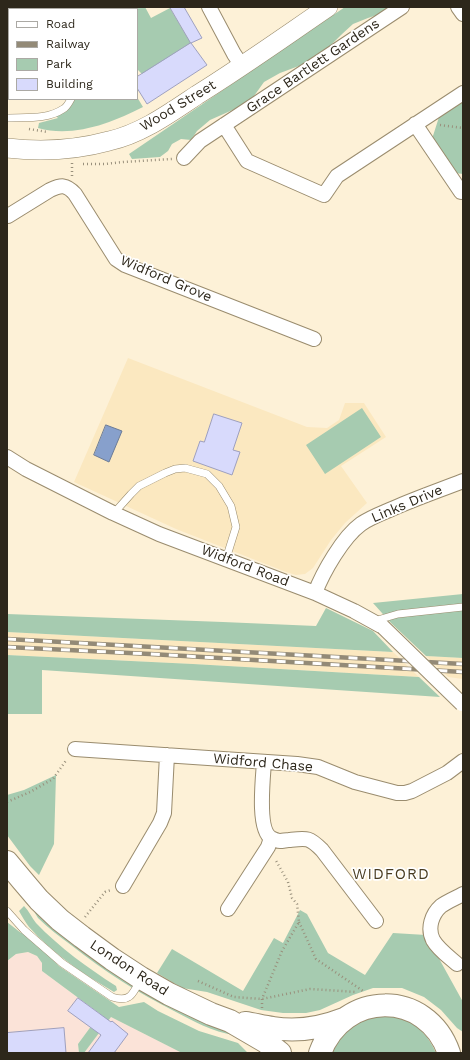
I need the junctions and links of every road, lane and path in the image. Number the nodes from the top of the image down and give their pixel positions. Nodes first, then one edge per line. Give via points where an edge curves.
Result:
1 (209, 7) edge
2 (328, 7) edge
3 (402, 7) edge
4 (458, 7) edge
5 (463, 14) edge
6 (242, 66) junction
7 (463, 93) edge
8 (70, 100) edge
9 (7, 118) edge
10 (415, 124) junction
11 (224, 125) junction
12 (7, 148) edge
13 (184, 158) joint
14 (72, 163) junction
15 (65, 164) dead end
16 (72, 180) dead end
17 (463, 190) edge
18 (7, 215) edge
19 (314, 339) dead end
20 (7, 457) edge
21 (463, 481) edge
22 (114, 513) junction
23 (226, 559) junction
24 (315, 593) junction
25 (463, 607) edge
26 (378, 624) junction
27 (462, 705) edge
28 (75, 749) joint
29 (167, 755) junction
30 (264, 762) junction
31 (463, 762) edge
32 (7, 802) edge
33 (269, 842) junction
34 (7, 862) edge
35 (123, 886) joint
36 (463, 894) edge
37 (228, 909) dead end
38 (7, 911) edge
39 (376, 921) dead end
40 (299, 922) junction
41 (75, 931) junction
42 (457, 964) dead end
43 (141, 978) junction
44 (198, 980) dead end
45 (262, 999) junction
46 (260, 1012) dead end
47 (345, 1019) junction
48 (230, 1020) junction
49 (438, 1032) junction
50 (463, 1046) edge
51 (280, 1053) edge
52 (320, 1053) edge
53 (449, 1053) edge

1 - 6 street
2 - 6 main road, Wood Street
3 - 11 street, Grace Bartlett Gardens
4 - 5 street
6 - 12 main road, Wood Street via 156,121 110,141 61,149
7 - 10 street
8 - 9 lane via 65,108 54,114
10 - 11 street via 337,176 324,196 247,161
10 - 17 street via 461,192
11 - 13 street, Grace Bartlett Gardens via 200,141
13 - 14 path via 105,164
14 - 15 path
14 - 16 path
18 - 19 street, Widford Grove via 50,190 64,186 75,194 116,259 125,265
20 - 22 street, Widford Road
21 - 24 street, Links Drive via 374,516 360,525 325,570
22 - 23 street, Widford Road via 159,534
22 - 23 lane via 139,486 165,473 185,468 207,474 219,486 231,506 236,527
23 - 24 street, Widford Road
24 - 26 street, Widford Road
25 - 26 lane via 398,614
26 - 27 street, Widford Road, bridge
28 - 29 street, Widford Chase
28 - 32 path via 53,779
29 - 30 street, Widford Chase
29 - 35 street via 164,813
30 - 31 street, Widford Chase via 318,767 355,782 397,793 412,791 448,773
30 - 33 street via 262,809
33 - 37 street
33 - 39 street via 306,838 314,842
33 - 40 path via 288,882 292,898 297,904
34 - 41 main road, London Road via 39,900
35 - 41 path via 105,892
36 - 42 street via 441,906 431,921 430,931 438,947
38 - 43 lane via 24,930 62,963 112,997 119,1000 127,999
40 - 45 path via 282,951
40 - 45 path via 316,959 366,993 310,989
41 - 43 main road, London Road
43 - 48 main road, London Road via 191,1005
44 - 45 path via 234,997
45 - 46 path
47 - 48 main road, London Road via 328,1025 292,1030
47 - 49 main road via 368,1008 393,1006 418,1014
47 - 52 main road via 331,1032
48 - 51 main road, London Road
49 - 50 main road
49 - 53 main road

